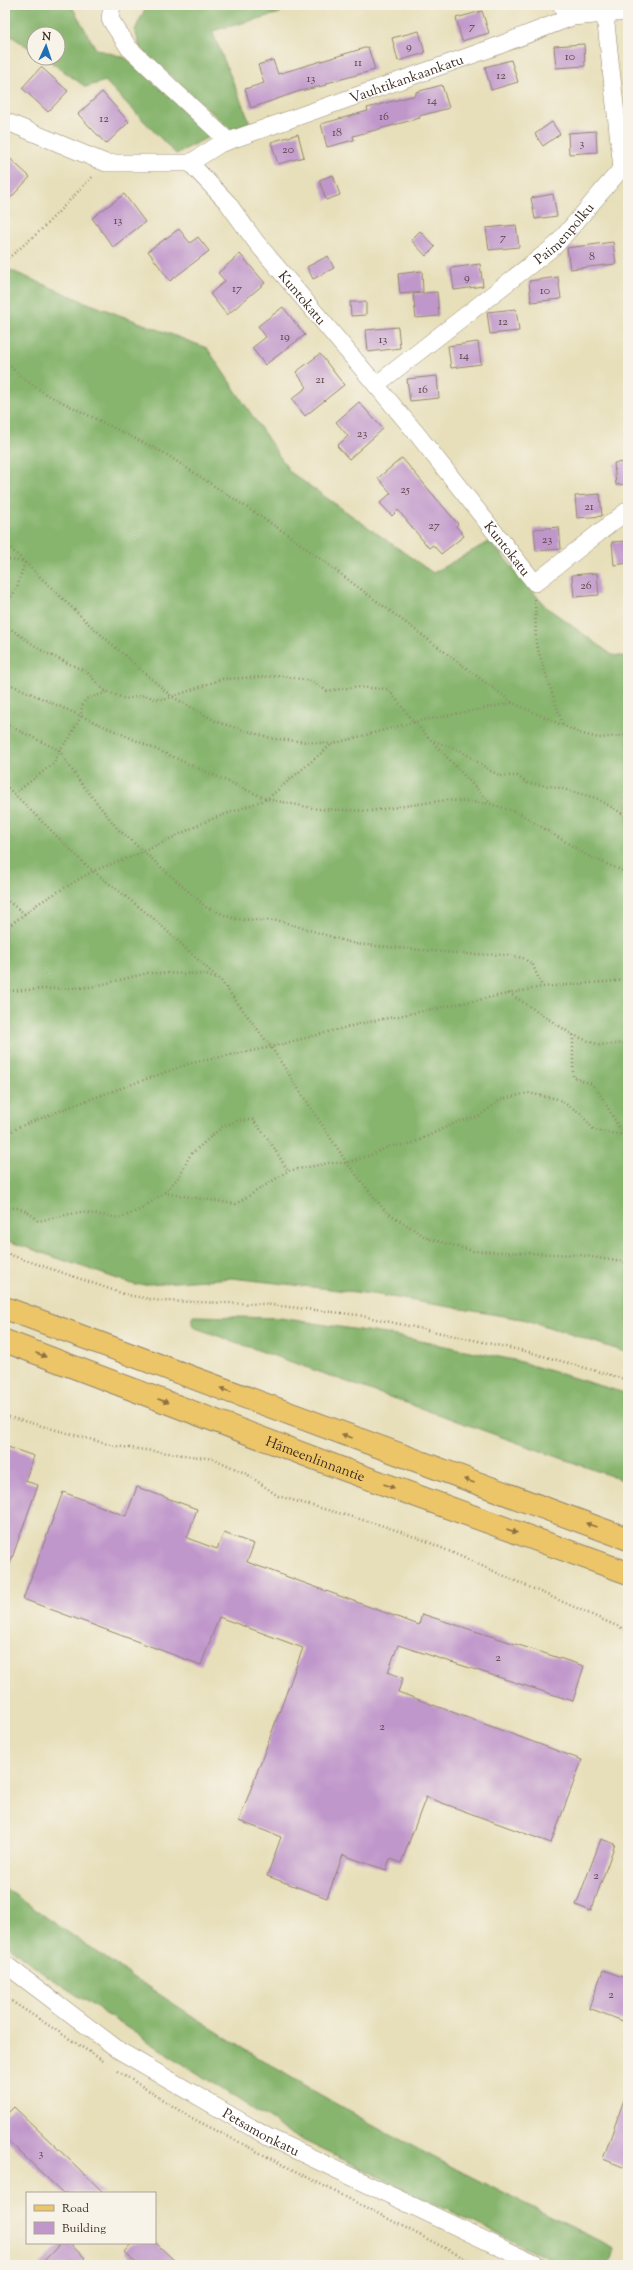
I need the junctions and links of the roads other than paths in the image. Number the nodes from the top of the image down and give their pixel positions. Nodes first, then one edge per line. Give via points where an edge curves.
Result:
1 (112, 5) edge
2 (567, 11) edge
3 (628, 12) edge
4 (605, 15) junction
5 (5, 121) edge
6 (228, 141) junction
7 (190, 163) junction
8 (376, 385) junction
9 (628, 510) edge
10 (5, 1308) edge
11 (5, 1341) edge
12 (628, 1539) edge
13 (628, 1573) edge
14 (5, 1964) edge
15 (537, 2265) edge

1 - 6 street via 110,19 129,48
2 - 4 street, Vauhtikankaankatu
2 - 6 street, Vauhtikankaankatu via 492,48
3 - 4 street, Vauhtikankaankatu
4 - 8 street, Paimenpolku via 622,168 556,245
5 - 7 street via 106,163
6 - 7 street, Vauhtikankaankatu
7 - 8 street, Kuntokatu via 227,202 256,242
8 - 9 street, Kuntokatu via 535,583
12 -> 10 main road
11 -> 13 main road, Hämeenlinnantie via 340,1468
14 - 15 street, Petsamonkatu via 120,2051 268,2137

